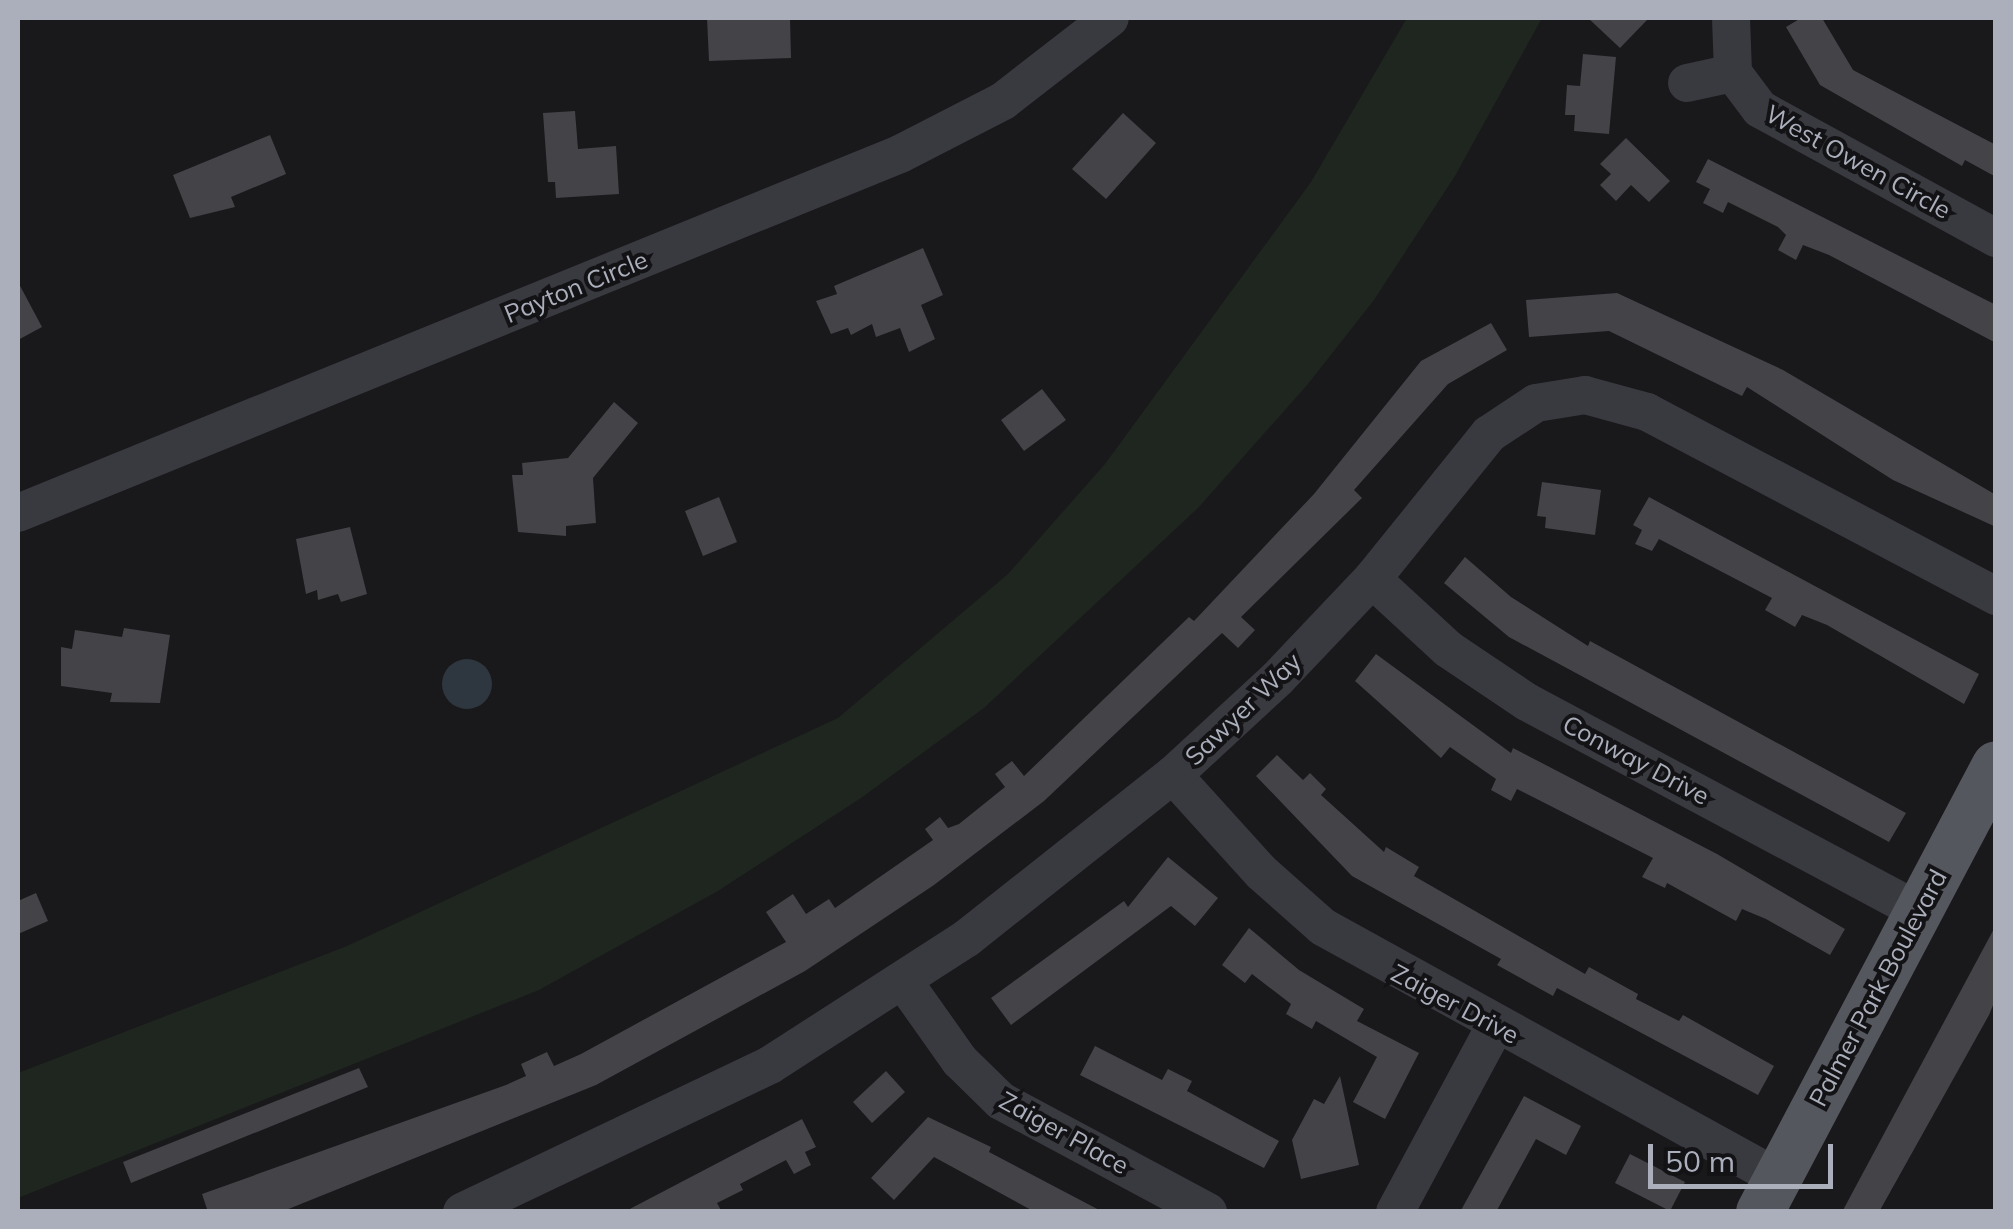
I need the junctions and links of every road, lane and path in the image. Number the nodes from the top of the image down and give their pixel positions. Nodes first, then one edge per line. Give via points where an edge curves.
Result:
1 (1110, 18) edge
2 (1732, 18) edge
3 (1733, 72) junction
4 (1686, 83) dead end
5 (1996, 238) edge
6 (18, 513) edge
7 (1372, 580) junction
8 (1996, 596) edge
9 (1996, 765) edge
10 (1173, 775) junction
11 (1919, 911) junction
12 (904, 982) junction
13 (1495, 1026) junction
14 (1769, 1194) edge
15 (519, 1201) edge
16 (462, 1212) edge
17 (1208, 1212) edge
18 (1395, 1212) edge

1 - 6 street, Payton Circle via 1004,101 900,154
2 - 3 street
3 - 4 street
3 - 5 street, West Owen Circle via 1760,109 1781,124
7 - 8 street, Sawyer Way via 1508,417 1536,404 1585,396 1647,412
7 - 10 street, Sawyer Way
7 - 11 street, Conway Drive via 1448,650 1527,702
9 - 11 main road, Palmer Park Boulevard
10 - 12 street, Sawyer Way
10 - 13 street, Zaiger Drive via 1262,873 1323,927
11 - 14 main road, Palmer Park Boulevard
12 - 15 street, Sawyer Way via 770,1064
12 - 17 street, Zaiger Place via 960,1061 1001,1101
13 - 14 street, Zaiger Drive
13 - 18 street
15 - 16 street, Sawyer Way

